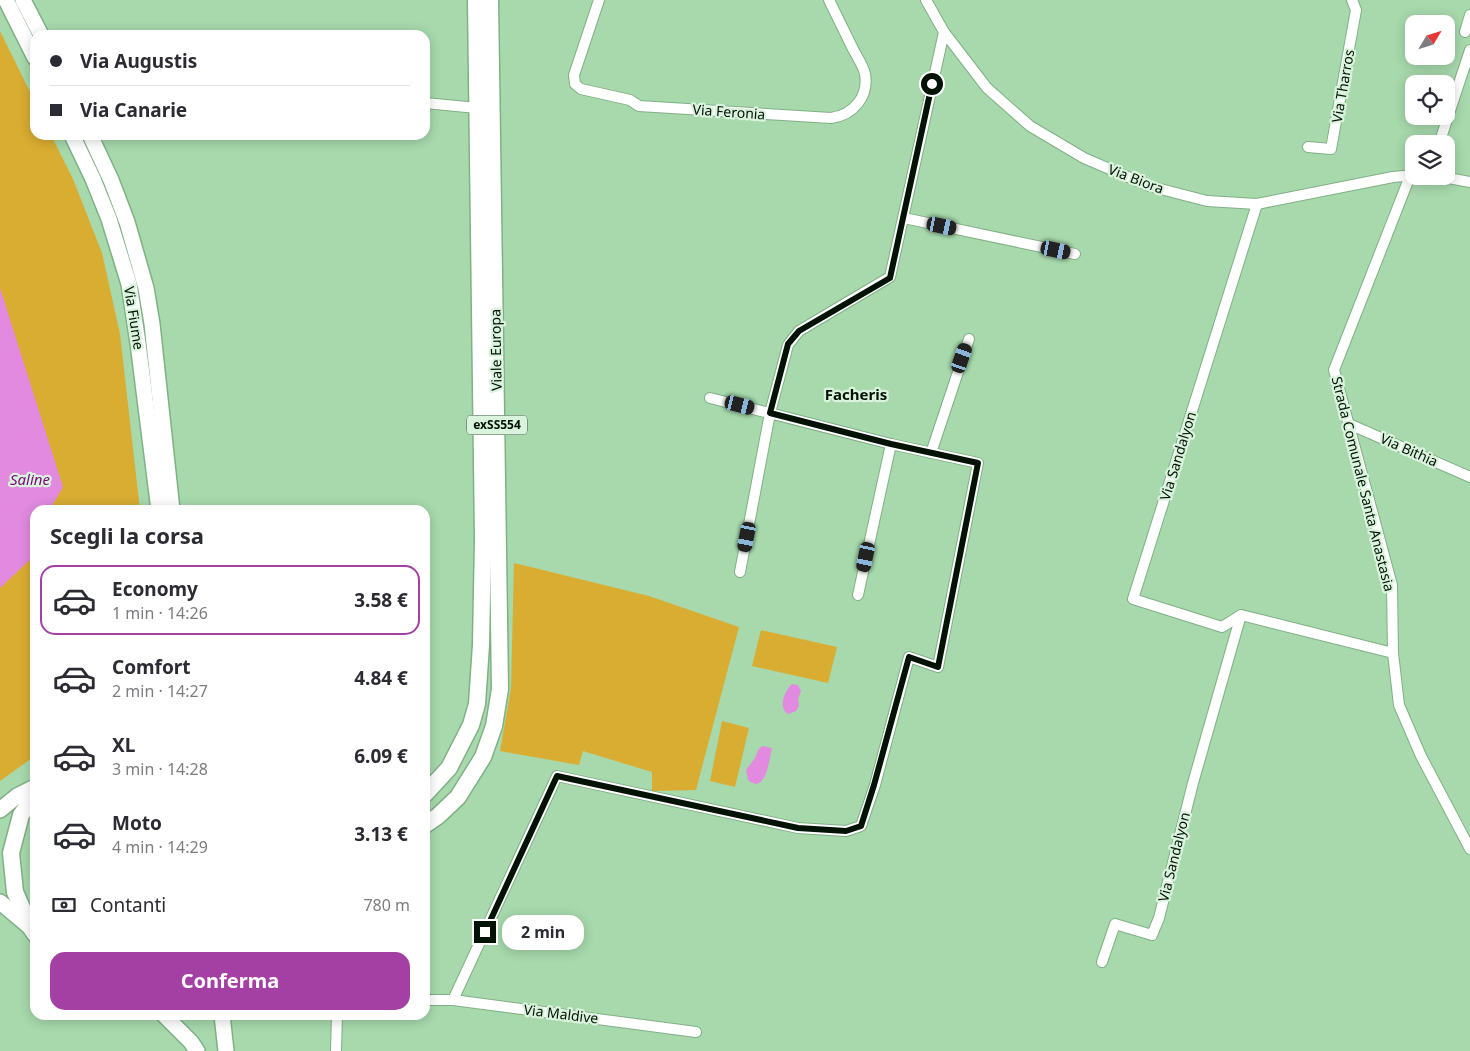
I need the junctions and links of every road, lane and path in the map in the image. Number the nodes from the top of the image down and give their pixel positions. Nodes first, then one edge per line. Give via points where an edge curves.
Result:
1 (6, 0) edge
2 (23, 0) edge
3 (476, 0) edge
4 (490, 0) edge
5 (598, 0) edge
6 (829, 0) edge
7 (926, 0) edge
8 (1352, 0) edge
9 (1470, 15) edge
10 (38, 30) edge
11 (944, 32) junction
12 (1465, 32) dead end
13 (30, 48) edge
14 (1470, 50) edge
15 (430, 103) edge
16 (477, 108) junction
17 (1442, 135) edge
18 (74, 140) edge
19 (92, 140) edge
20 (1308, 147) dead end
21 (1405, 176) edge
22 (1455, 179) edge
23 (1470, 182) edge
24 (1408, 185) edge
25 (1257, 204) junction
26 (904, 218) junction
27 (1075, 254) dead end
28 (969, 339) dead end
29 (710, 398) dead end
30 (770, 413) junction
31 (1348, 424) junction
32 (891, 444) junction
33 (931, 453) junction
34 (1470, 477) edge
35 (158, 505) edge
36 (171, 505) edge
37 (740, 572) dead end
38 (858, 595) dead end
39 (1242, 615) junction
40 (1392, 653) junction
41 (430, 789) edge
42 (30, 790) edge
43 (30, 802) edge
44 (0, 810) edge
45 (430, 821) edge
46 (1470, 849) edge
47 (0, 902) edge
48 (30, 925) edge
49 (30, 928) edge
50 (1102, 962) dead end
51 (430, 1000) edge
52 (453, 1000) junction
53 (170, 1020) edge
54 (223, 1020) edge
55 (337, 1020) edge
56 (696, 1032) dead end
57 (197, 1051) edge
58 (226, 1051) edge
59 (336, 1051) edge

1 - 13 main road
2 - 10 main road
3 - 16 main road, Viale Europa / exSS554
4 - 45 main road, Viale Europa / exSS554 via 500,689 494,726 483,757 458,797
5 - 6 street, Via Feronia via 574,72 574,80 580,89 630,100 640,106 831,118 854,108 864,92 865,79
7 - 11 street, Via Biora
8 - 20 street, Via Tharros via 1356,10 1332,149
9 - 12 street
11 - 25 street, Via Biora via 988,88 1030,126 1084,158 1164,191 1207,201
11 - 26 street
14 - 17 street
15 - 16 street
16 - 41 main road, Viale Europa / exSS554 via 483,539 481,646 471,725 450,768
18 - 35 main road, Via Fiume via 109,219 129,284
19 - 36 main road, Via Fiume via 127,222 146,288
21 - 25 street, Via Biora
22 - 23 street
24 - 31 street, Strada Comunale Santa Anastasia via 1334,370
25 - 39 street, Via Sandalyon via 1133,599 1222,627
26 - 27 street
26 - 30 street via 890,278 799,331 788,344
28 - 33 street
29 - 30 street
30 - 32 street
30 - 37 street
31 - 34 street, Via Bithia
31 - 40 street, Strada Comunale Santa Anastasia via 1392,585
32 - 33 street
32 - 38 street
33 - 52 street via 978,463 938,667 909,657 861,826 846,831 798,828 557,776
39 - 40 street
39 - 50 street, Via Sandalyon via 1152,935 1115,924
40 - 46 street, Strada Comunale Santa Anastasia via 1399,705 1421,756
42 - 44 main road
43 - 48 main road via 21,816 12,853 14,892
47 - 49 main road
51 - 52 street, Via Maldive
52 - 56 street, Via Maldive
53 - 57 main road
54 - 58 main road
55 - 59 street

